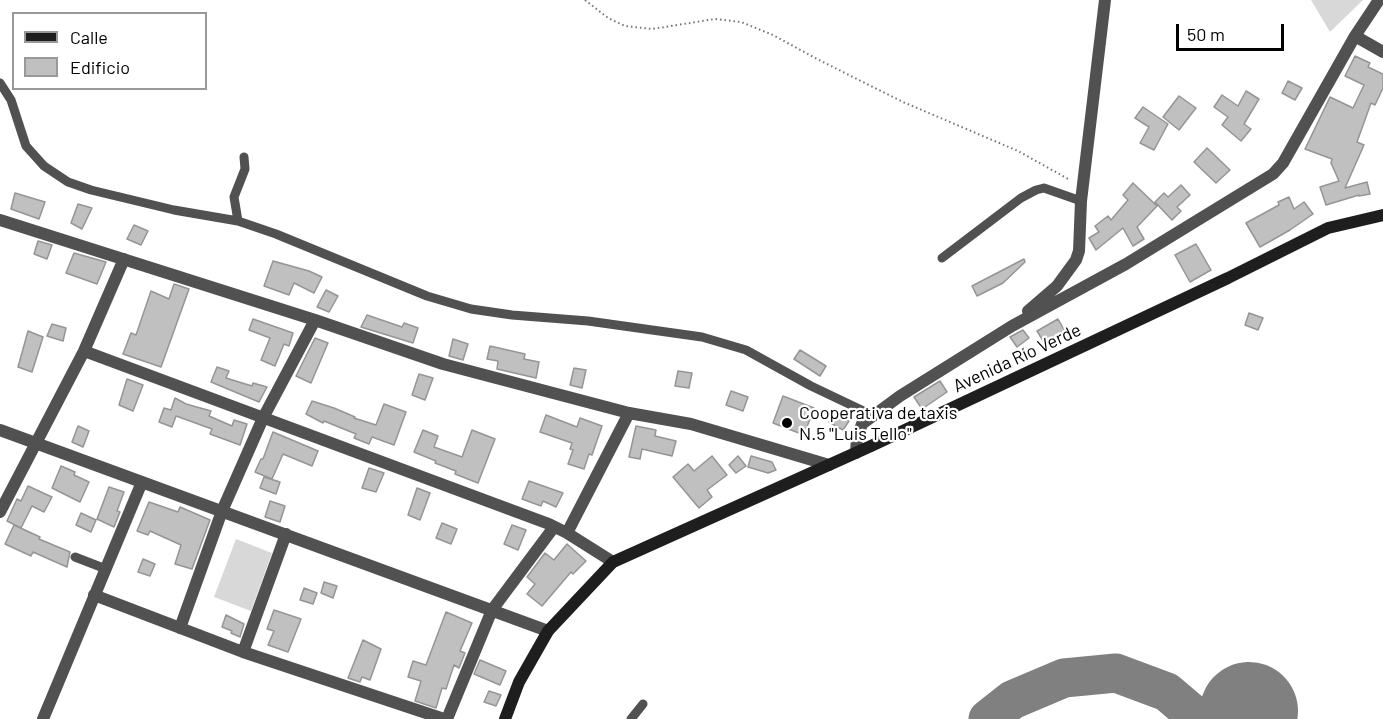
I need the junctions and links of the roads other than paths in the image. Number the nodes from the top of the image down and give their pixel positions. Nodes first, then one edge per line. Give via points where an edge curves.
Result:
1 (1105, 0) edge
2 (1379, 0) edge
3 (1355, 36) junction
4 (1383, 52) edge
5 (0, 83) edge
6 (244, 157) dead end
7 (1081, 201) junction
8 (1383, 214) edge
9 (0, 220) edge
10 (238, 221) junction
11 (942, 258) dead end
12 (124, 259) junction
13 (315, 320) junction
14 (1012, 326) junction
15 (84, 351) junction
16 (629, 413) junction
17 (872, 415) junction
18 (263, 418) junction
19 (0, 430) edge
20 (36, 442) junction
21 (856, 453) junction
22 (829, 465) junction
23 (142, 482) junction
24 (222, 511) junction
25 (0, 512) edge
26 (554, 527) junction
27 (567, 532) junction
28 (286, 534) junction
29 (75, 557) dead end
30 (613, 562) junction
31 (106, 568) junction
32 (94, 595) junction
33 (492, 610) junction
34 (180, 628) junction
35 (548, 631) junction
36 (243, 652) junction
37 (643, 704) dead end
38 (43, 719) edge
39 (446, 719) edge
40 (506, 719) edge
41 (631, 719) edge

1 - 7 street
2 - 3 street
3 - 4 street
3 - 14 street via 1283,164 1273,174 1126,264
5 - 10 lane via 11,100 27,146 44,166 68,182 174,210
6 - 10 lane via 245,169 234,197
7 - 11 lane via 1044,188 1035,190
7 - 14 street via 1076,260 1057,286
8 - 21 main road, Avenida Río Verde via 1329,228
9 - 12 street
10 - 17 lane via 427,296 471,309 588,321 702,338 746,350
12 - 13 street
12 - 15 street
13 - 16 street via 443,364
13 - 18 street
14 - 17 street
15 - 18 street
15 - 20 street
16 - 22 street via 691,424
16 - 27 street
17 - 21 street via 859,430
18 - 24 street
18 - 26 street
19 - 20 street
20 - 23 street
20 - 25 street
21 - 22 main road, Avenida Río Verde
22 - 30 main road, Avenida Río Verde
23 - 24 street
23 - 31 street
24 - 28 street
24 - 34 street
26 - 27 street
26 - 33 street
27 - 30 street
28 - 33 street
28 - 36 street
29 - 31 lane
30 - 35 main road, Avenida Río Verde
31 - 32 street
32 - 34 street
32 - 38 street
33 - 35 street
33 - 39 street
34 - 36 street
35 - 40 main road, Avenida Río Verde via 519,682
36 - 39 street
37 - 41 lane

